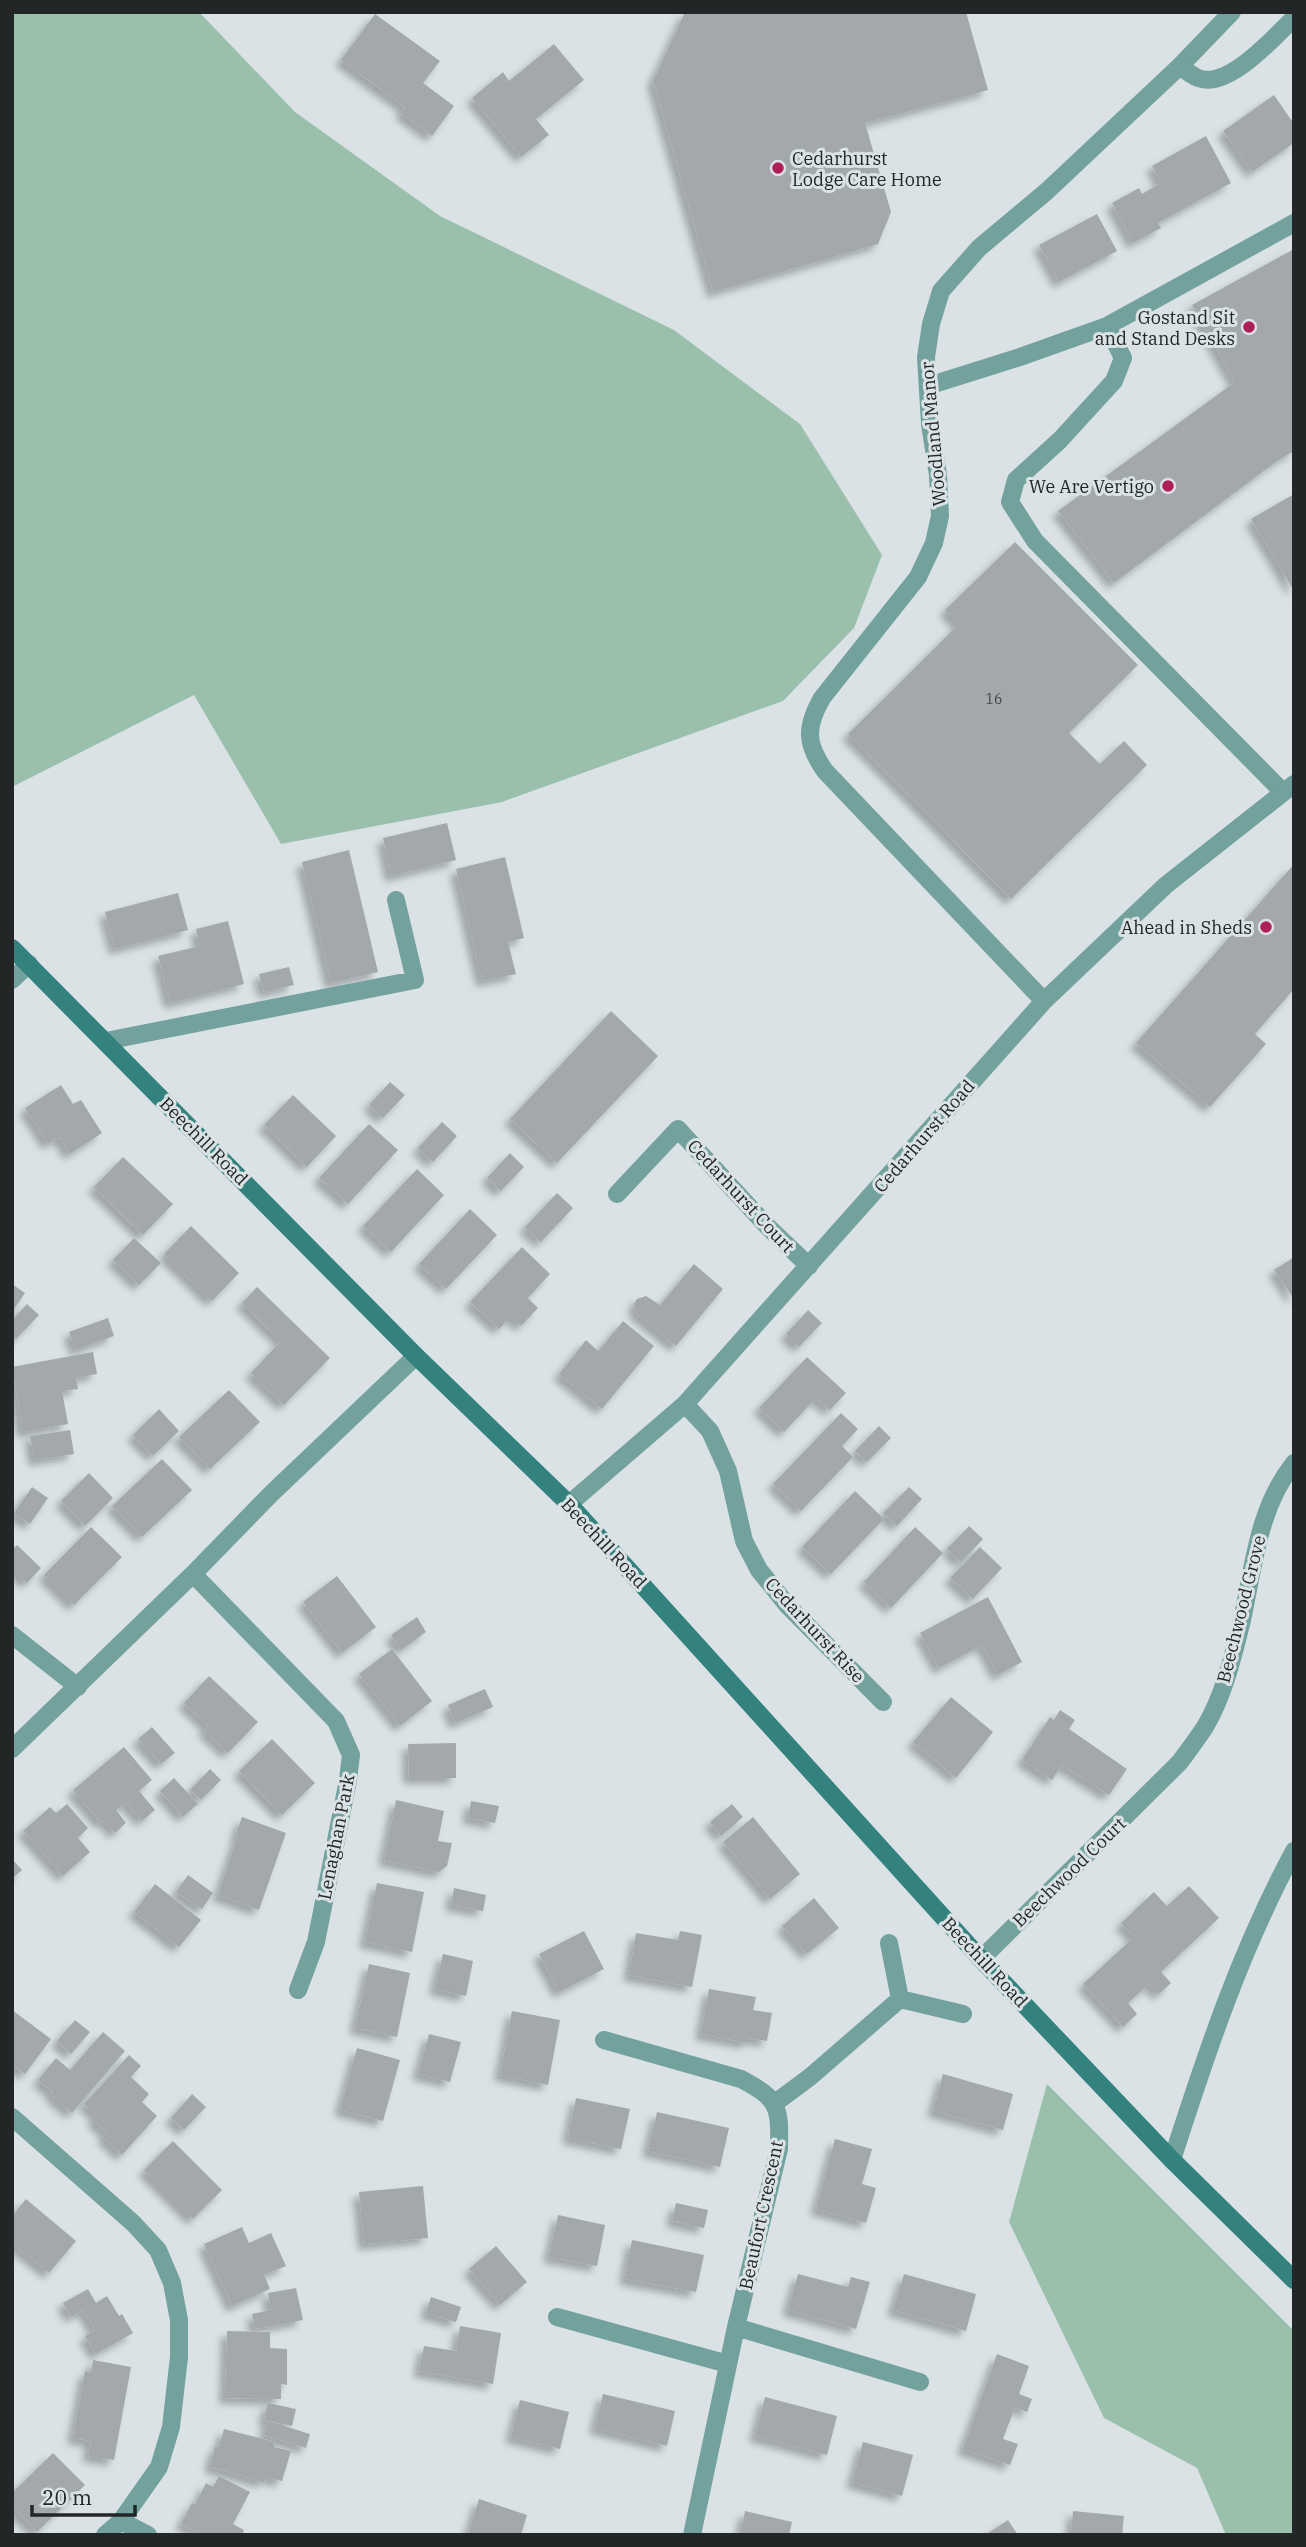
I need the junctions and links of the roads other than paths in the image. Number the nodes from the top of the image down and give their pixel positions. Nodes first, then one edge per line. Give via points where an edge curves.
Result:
1 (1232, 12) edge
2 (1294, 18) edge
3 (1180, 66) junction
4 (1294, 223) edge
5 (1107, 326) junction
6 (928, 386) junction
7 (1289, 788) edge
8 (396, 900) dead end
9 (12, 948) edge
10 (29, 964) junction
11 (12, 980) edge
12 (1044, 1000) junction
13 (106, 1041) junction
14 (617, 1194) dead end
15 (809, 1266) junction
16 (416, 1356) junction
17 (685, 1404) junction
18 (1294, 1463) edge
19 (569, 1504) junction
20 (193, 1574) junction
21 (12, 1635) edge
22 (78, 1687) junction
23 (883, 1702) dead end
24 (12, 1749) edge
25 (1157, 1786) joint
26 (1294, 1851) edge
27 (889, 1943) dead end
28 (981, 1959) junction
29 (298, 1990) dead end
30 (901, 1998) junction
31 (963, 2014) dead end
32 (604, 2040) dead end
33 (775, 2103) junction
34 (12, 2116) edge
35 (1172, 2160) junction
36 (1294, 2280) edge
37 (557, 2317) dead end
38 (736, 2327) junction
39 (728, 2364) junction
40 (920, 2382) dead end
41 (121, 2521) junction
42 (105, 2535) edge
43 (148, 2535) edge
44 (692, 2535) edge

1 - 3 street, Woodland Manor
2 - 3 street via 1228,75 1199,79
3 - 6 street, Woodland Manor via 979,248 940,291 926,357
4 - 5 street
5 - 6 street
5 - 7 street via 1123,358 1114,381 1016,480 1010,502 1035,541
6 - 12 street, Woodland Manor via 940,516 934,544 918,577 822,698 813,714 813,753 825,771
7 - 12 street, Cedarhurst Road via 1166,885
8 - 13 street via 415,980
9 - 10 street, Beechill Road
10 - 11 street
10 - 13 street, Beechill Road
12 - 15 street, Cedarhurst Road
13 - 16 street, Beechill Road
14 - 15 street, Cedarhurst Court via 678,1129
15 - 17 street, Cedarhurst Road
16 - 19 street, Beechill Road
16 - 20 street
17 - 19 street, Cedarhurst Road
17 - 23 street, Cedarhurst Rise via 710,1431 728,1471 744,1541 760,1570 788,1606
18 - 25 street, Beechwood Grove via 1267,1508 1225,1681 1206,1725
19 - 28 street, Beechill Road
20 - 22 street
20 - 29 street, Lenaghan Park via 336,1721 351,1755 316,1942
21 - 22 street
22 - 24 street
25 - 28 street, Beechwood Court
26 - 35 street via 1238,1971
27 - 30 street
28 - 35 street, Beechill Road
30 - 31 street
30 - 33 street
32 - 33 street via 741,2079
33 - 38 street, Beaufort Crescent via 779,2149
34 - 41 street via 133,2223 158,2250 172,2283 179,2357 171,2427 159,2467
35 - 36 street, Beechill Road
37 - 39 street
38 - 39 street, Beaufort Crescent
38 - 40 street
39 - 44 street, Beaufort Crescent
41 - 42 street
41 - 43 street

